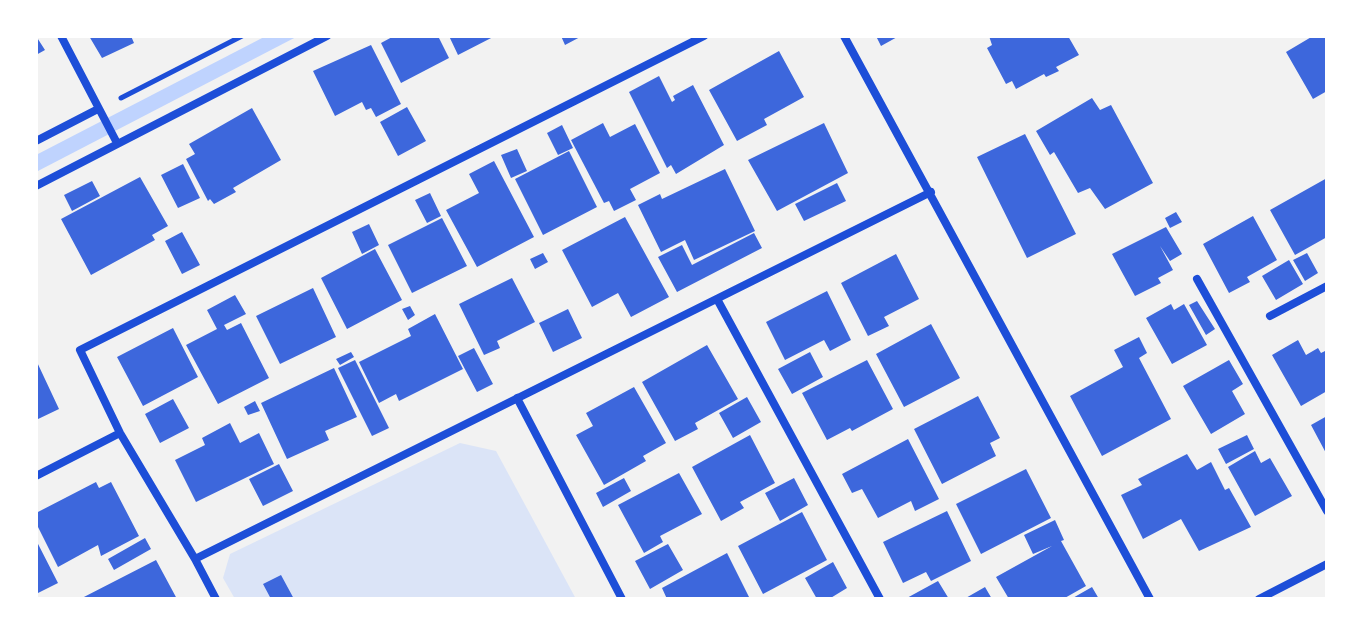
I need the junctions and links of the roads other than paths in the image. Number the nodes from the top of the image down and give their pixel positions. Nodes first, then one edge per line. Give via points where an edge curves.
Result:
1 (61, 36) edge
2 (327, 36) edge
3 (704, 36) edge
4 (844, 36) edge
5 (101, 113) junction
6 (36, 141) edge
7 (117, 143) junction
8 (36, 186) edge
9 (931, 192) junction
10 (1197, 279) dead end
11 (1327, 286) edge
12 (717, 299) junction
13 (1270, 316) dead end
14 (517, 398) junction
15 (120, 433) junction
16 (36, 476) edge
17 (1327, 511) edge
18 (195, 559) junction
19 (1327, 564) edge
20 (216, 599) edge
21 (622, 599) edge
22 (880, 599) edge
23 (1150, 599) edge
24 (1259, 599) edge

1 - 5 street
2 - 7 street
3 - 15 street via 80,350
4 - 9 street
5 - 6 street
5 - 7 street
7 - 8 street
9 - 12 street
9 - 23 street
10 - 17 street
11 - 13 street
12 - 14 street
12 - 22 street
14 - 18 street
14 - 21 street
15 - 16 street
15 - 18 street
18 - 20 street
19 - 24 street

